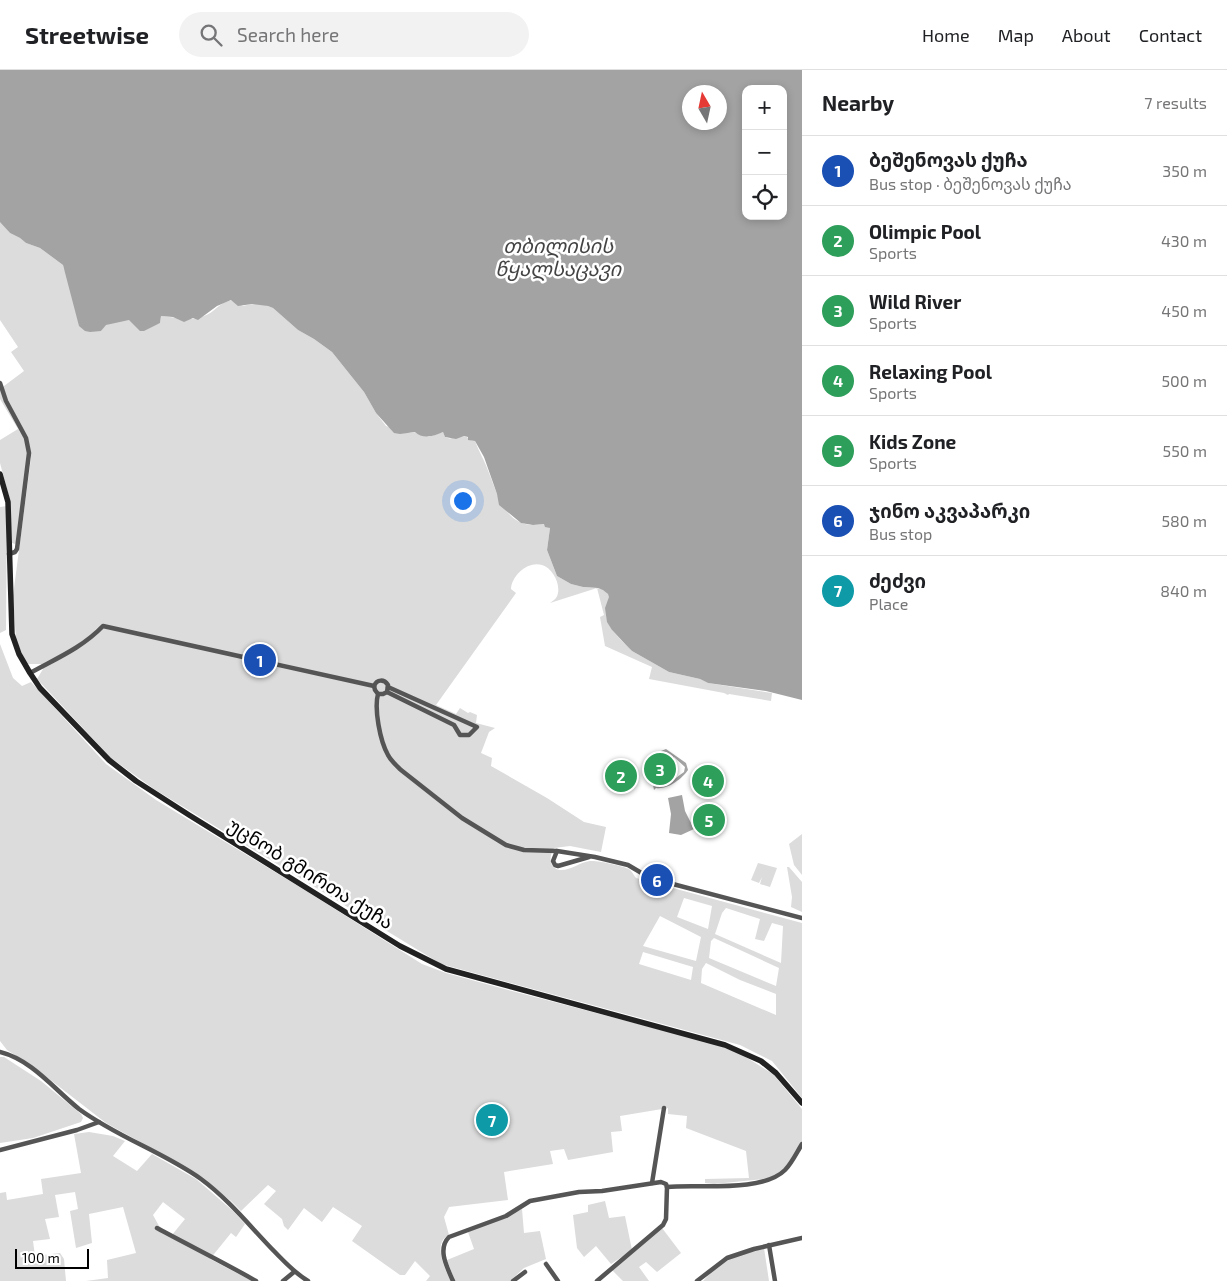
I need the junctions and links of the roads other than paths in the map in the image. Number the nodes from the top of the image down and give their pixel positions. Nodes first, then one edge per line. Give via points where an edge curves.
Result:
1 (0, 383) edge
2 (0, 474) edge
3 (9, 554) junction
4 (30, 673) junction
5 (374, 686) junction
6 (388, 689) junction
7 (378, 694) junction
8 (557, 851) junction
9 (592, 856) junction
10 (802, 918) edge
11 (0, 1052) edge
12 (802, 1103) edge
13 (664, 1108) dead end
14 (99, 1122) junction
15 (802, 1144) edge
16 (0, 1150) edge
17 (652, 1183) junction
18 (667, 1187) junction
19 (157, 1228) dead end
20 (802, 1238) edge
21 (769, 1245) junction
22 (546, 1264) dead end
23 (294, 1272) junction
24 (525, 1272) dead end
25 (256, 1281) edge
26 (283, 1281) edge
27 (308, 1281) edge
28 (453, 1281) edge
29 (513, 1281) edge
30 (558, 1281) edge
31 (597, 1281) edge
32 (697, 1281) edge
33 (775, 1281) edge

1 - 3 street via 26,438 29,452 17,549
2 - 3 main road, უცნობ გმირთა ქუჩა via 8,502
3 - 4 main road, უცნობ გმირთა ქუჩა via 12,634
4 - 5 street via 75,649 103,626
4 - 12 main road, უცნობ გმირთა ქუჩა via 40,688 122,771 425,960 446,969 725,1044 776,1073
5 - 6 street via 383,680
5 - 7 street
6 - 6 street via 454,725 460,735 469,736 476,727
6 - 7 street
7 - 8 street via 377,711 385,748 401,770 462,818 506,845 524,850
8 - 9 street
8 - 9 street via 553,861 558,866
9 - 10 street via 628,865 650,878
11 - 14 street via 10,1054 45,1078
13 - 17 street
14 - 16 street
14 - 23 street via 200,1179 231,1205
15 - 18 street via 785,1170 774,1178 717,1186
17 - 18 street via 664,1182
17 - 28 street via 530,1201 506,1216 449,1237 444,1242 443,1253
18 - 31 street via 663,1225
19 - 25 street
20 - 21 street
21 - 32 street via 727,1258
21 - 33 street
22 - 30 street
23 - 26 street
23 - 27 street
24 - 29 street

